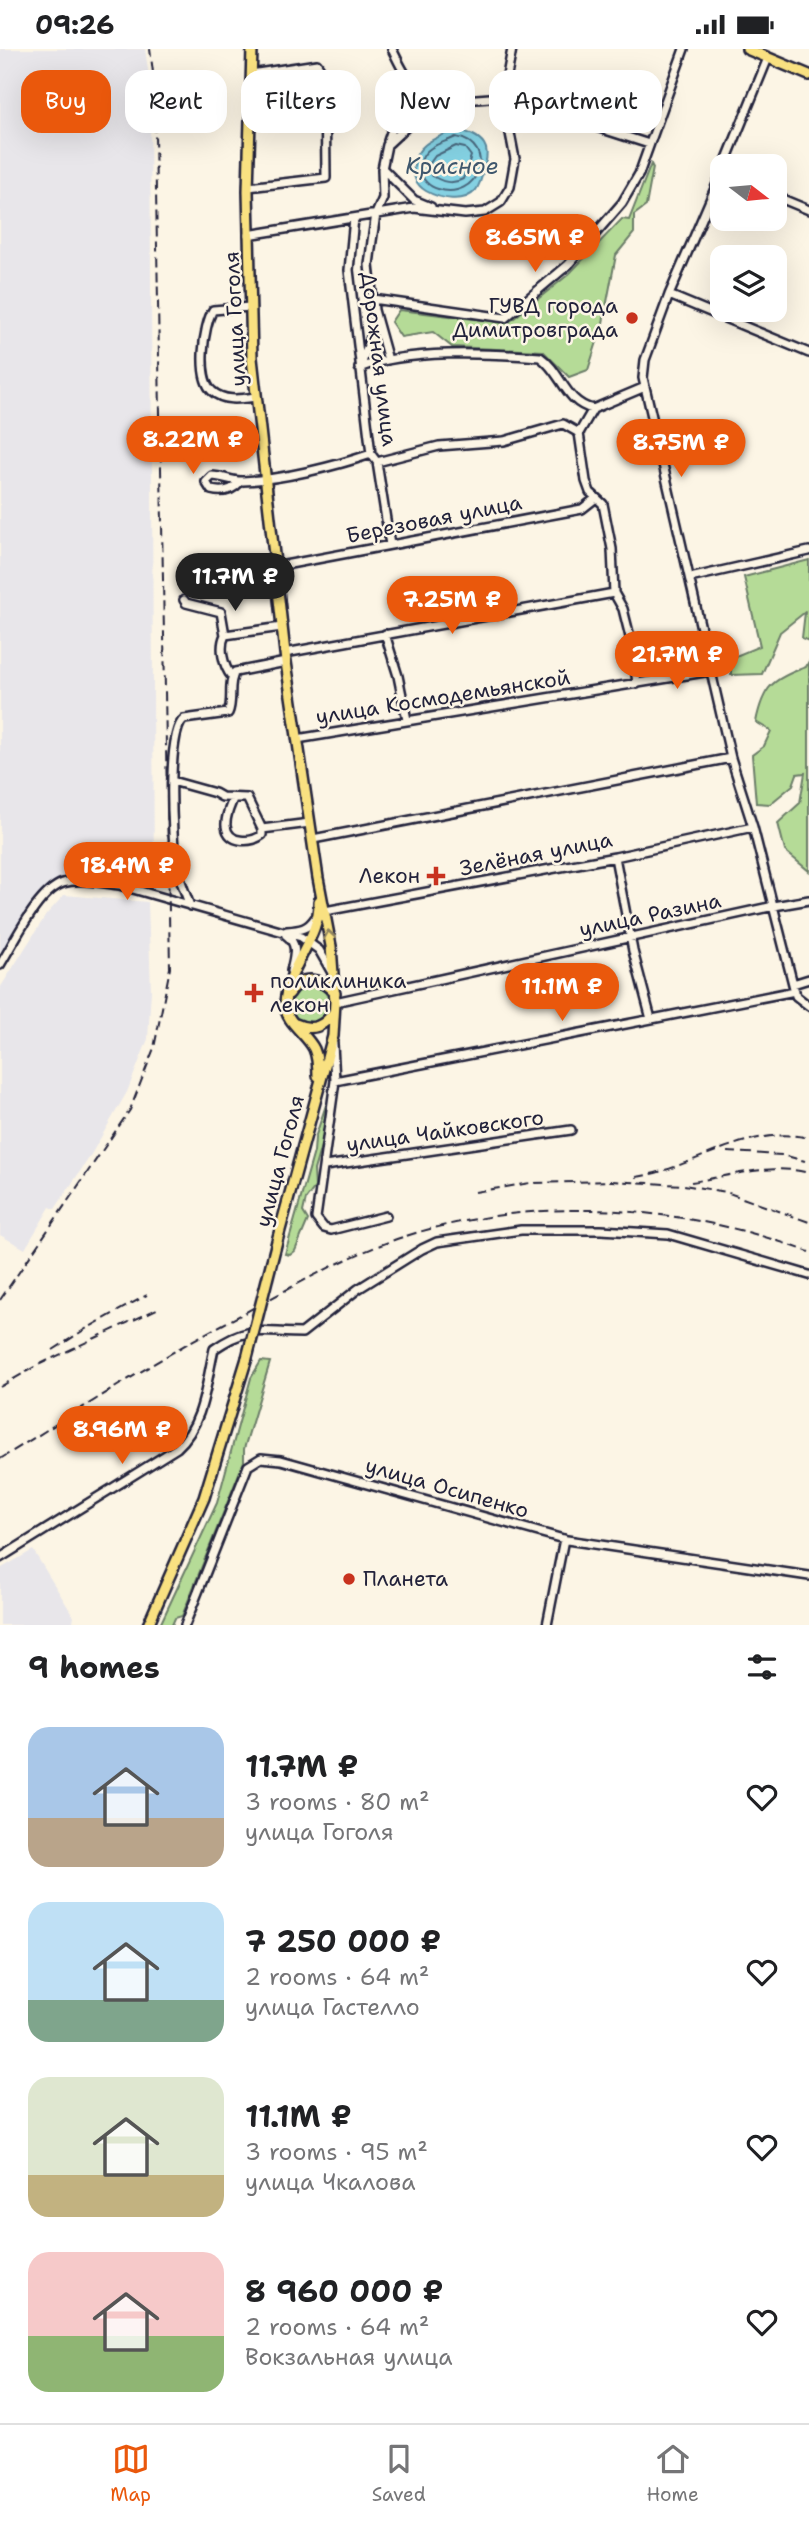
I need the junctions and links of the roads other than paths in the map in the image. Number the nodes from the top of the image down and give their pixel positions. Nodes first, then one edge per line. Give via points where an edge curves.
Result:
1 (252, 49) edge
2 (392, 49) edge
3 (512, 49) edge
4 (684, 49) edge
5 (747, 49) edge
6 (770, 54) edge
7 (251, 70) edge
8 (277, 70) edge
9 (320, 70) edge
10 (402, 70) edge
11 (508, 70) edge
12 (809, 75) edge
13 (249, 133) edge
14 (325, 133) edge
15 (391, 133) edge
16 (398, 133) edge
17 (510, 133) edge
18 (615, 133) edge
19 (649, 144) junction
20 (387, 145) junction
21 (730, 154) edge
22 (382, 169) junction
23 (248, 187) junction
24 (710, 201) edge
25 (788, 201) edge
26 (809, 210) edge
27 (440, 211) junction
28 (376, 214) junction
29 (354, 218) junction
30 (248, 235) junction
31 (669, 295) junction
32 (373, 299) junction
33 (250, 307) junction
34 (376, 322) junction
35 (809, 353) edge
36 (388, 360) junction
37 (359, 368) junction
38 (645, 387) junction
39 (256, 397) junction
40 (593, 409) junction
41 (579, 433) junction
42 (371, 454) junction
43 (377, 462) junction
44 (265, 479) junction
45 (240, 482) dead end
46 (596, 498) junction
47 (390, 545) junction
48 (809, 551) edge
49 (274, 567) junction
50 (690, 577) junction
51 (614, 593) junction
52 (184, 600) dead end
53 (282, 627) junction
54 (385, 634) junction
55 (225, 635) junction
56 (286, 658) junction
57 (711, 671) junction
58 (232, 677) junction
59 (637, 684) junction
60 (407, 720) junction
61 (297, 739) junction
62 (731, 758) junction
63 (172, 781) junction
64 (233, 799) junction
65 (310, 823) junction
66 (752, 827) junction
67 (262, 829) junction
68 (313, 839) junction
69 (615, 857) junction
70 (809, 900) edge
71 (190, 905) junction
72 (774, 906) junction
73 (322, 911) junction
74 (279, 931) junction
75 (631, 937) junction
76 (309, 942) junction
77 (0, 965) edge
78 (809, 979) edge
79 (334, 981) junction
80 (794, 988) junction
81 (287, 990) junction
82 (335, 1002) junction
83 (285, 1006) junction
84 (809, 1006) edge
85 (651, 1020) junction
86 (291, 1021) junction
87 (333, 1036) junction
88 (335, 1081) junction
89 (317, 1090) junction
90 (571, 1130) dead end
91 (325, 1166) junction
92 (386, 1216) dead end
93 (809, 1275) edge
94 (564, 1539) junction
95 (0, 1558) edge
96 (809, 1576) edge
97 (148, 1625) edge
98 (184, 1625) edge
99 (547, 1625) edge

1 - 7 main road, улица Гоголя
2 - 10 street
3 - 11 street
4 - 19 street
5 - 6 main road
6 - 12 main road
6 - 21 street
8 - 9 street via 317,64
13 - 23 main road, улица Гоголя
14 - 23 street via 326,178
15 - 20 street
16 - 20 street
17 - 27 street via 515,159 510,187 500,202 485,212
18 - 19 street
19 - 32 street via 622,203 568,265 505,318
20 - 22 street
22 - 27 street via 414,200
22 - 28 street via 383,198
23 - 30 main road, улица Гоголя
24 - 31 street
25 - 26 street
27 - 28 street via 414,208
28 - 29 street
28 - 32 street via 369,265
29 - 30 street
29 - 37 street, Дорожная улица via 349,270
30 - 33 main road, улица Гоголя
31 - 35 street
31 - 38 street via 645,360
32 - 34 street
33 - 39 main road, улица Гоголя
33 - 39 street via 213,310 203,363 213,393 234,400
34 - 36 street
34 - 37 street
36 - 37 street
36 - 40 street via 450,354 540,357 550,364 572,398
37 - 42 street, Дорожная улица
38 - 40 street
38 - 50 street
39 - 44 main road, улица Гоголя
40 - 41 street
41 - 43 street via 563,424 503,441 439,446
41 - 46 street via 586,481
42 - 43 street, Дорожная улица
42 - 44 street
43 - 47 street, Дорожная улица
44 - 45 street
44 - 49 main road, улица Гоголя
46 - 47 street, Березовая улица via 582,509
46 - 51 street via 603,504 612,549
47 - 49 street, Березовая улица
48 - 50 street
49 - 53 main road, улица Гоголя
50 - 57 street
51 - 54 street
51 - 59 street via 634,649
52 - 55 street via 221,612
53 - 55 street
53 - 56 main road, улица Гоголя
54 - 56 street
54 - 60 street
55 - 58 street via 222,648
56 - 58 street via 235,672
56 - 61 main road, улица Гоголя
57 - 59 street, улица Космодемьянской
57 - 62 street
58 - 63 street via 228,713 180,721
59 - 60 street, улица Космодемьянской
60 - 61 street, улица Космодемьянской
61 - 65 main road, улица Гоголя
62 - 66 street
62 - 68 street
63 - 64 street
63 - 71 street via 173,844
64 - 67 street via 247,799 253,805
64 - 67 street via 226,816 226,829 232,837 254,841
65 - 67 street
65 - 68 main road, улица Гоголя
66 - 69 street, Зелёная улица
66 - 72 street
68 - 73 main road, улица Гоголя
69 - 73 street, Зелёная улица
69 - 75 street
70 - 72 street, улица Разина
71 - 74 street
71 - 77 street via 118,885 64,883 35,907
72 - 75 street, улица Разина
72 - 80 street
73 - 74 street via 302,930
73 - 76 main road
79 -> 73 main road, улица Гоголя
74 - 76 street
74 - 81 street via 289,936 295,948
75 - 82 street, улица Разина
75 - 85 street
76 - 79 street via 325,958
76 - 81 main road
78 - 80 street
79 - 82 main road, улица Гоголя
80 - 84 street via 796,996
80 - 85 street
81 - 83 main road
82 - 83 main road via 321,981 303,980 289,991
82 - 86 main road via 324,1024 315,1028
82 - 87 main road, улица Гоголя
83 - 86 main road
85 - 88 street
86 - 89 main road via 314,1050
87 - 88 street
87 - 89 main road, улица Гоголя
88 - 91 street
89 - 97 main road, улица Гоголя, bridge via 247,1357 204,1498
90 - 91 street, улица Чайковского
91 - 92 street via 316,1218 324,1228
93 - 95 street via 668,1234 552,1230 437,1242 358,1289 302,1333 246,1332 214,1349 196,1424 188,1438
94 - 96 street, улица Осипенко
94 - 98 street, улица Осипенко via 261,1458 248,1466
94 - 99 street

